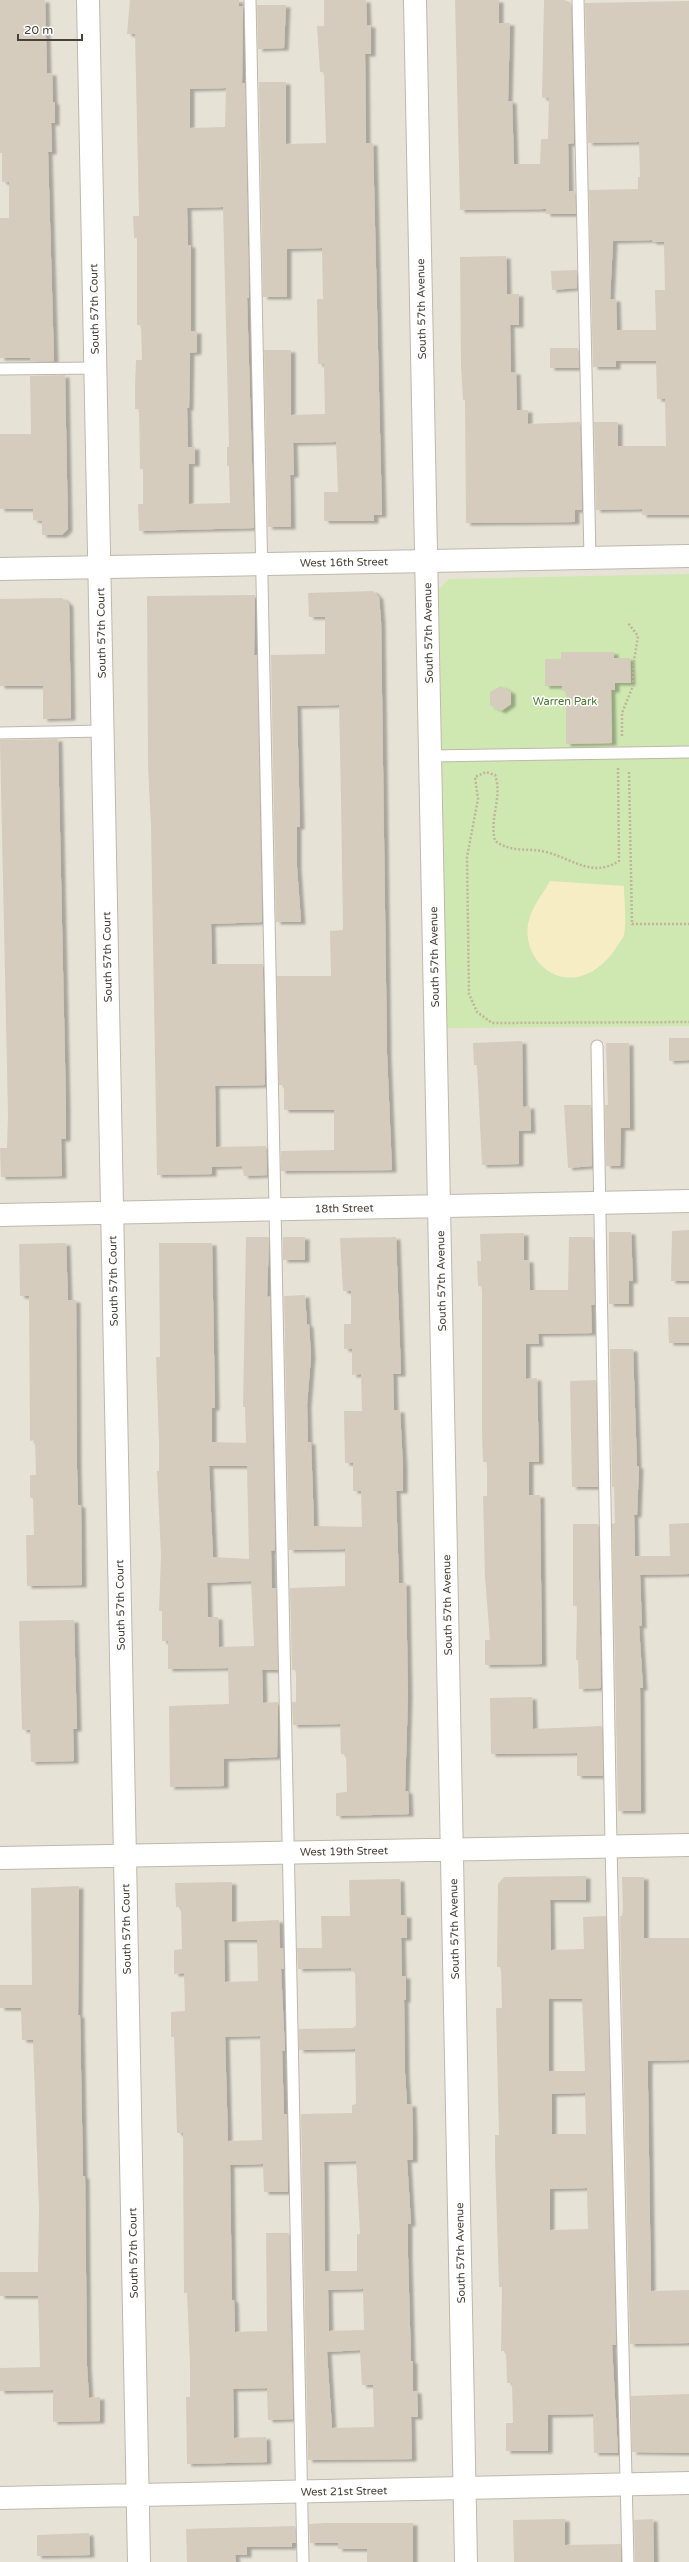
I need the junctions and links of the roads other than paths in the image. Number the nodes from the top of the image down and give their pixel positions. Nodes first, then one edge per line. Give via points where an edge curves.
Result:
1 (88, 0) edge
2 (250, 0) edge
3 (415, 0) edge
4 (578, 0) edge
5 (96, 368) junction
6 (0, 369) edge
7 (689, 556) edge
8 (590, 558) junction
9 (426, 561) junction
10 (262, 564) junction
11 (99, 567) junction
12 (0, 569) edge
13 (103, 731) junction
14 (0, 733) edge
15 (689, 752) edge
16 (430, 756) junction
17 (597, 1046) dead end
18 (689, 1202) edge
19 (600, 1203) junction
20 (439, 1206) junction
21 (275, 1210) junction
22 (112, 1213) junction
23 (0, 1215) edge
24 (689, 1845) edge
25 (611, 1846) junction
26 (452, 1849) junction
27 (288, 1852) junction
28 (125, 1855) junction
29 (0, 1858) edge
30 (689, 2484) edge
31 (626, 2485) junction
32 (465, 2488) junction
33 (302, 2492) junction
34 (138, 2495) junction
35 (0, 2498) edge
36 (139, 2562) edge
37 (303, 2562) edge
38 (466, 2562) edge
39 (628, 2562) edge

1 - 5 street, South 57th Court
2 - 10 lane
3 - 9 street, South 57th Avenue
4 - 8 lane
5 - 6 lane
5 - 11 street, South 57th Court
7 - 8 street, West 16th Street
8 - 9 street, West 16th Street
9 - 10 street, West 16th Street
9 - 16 street, South 57th Avenue
10 - 11 street, West 16th Street
10 - 21 lane
11 - 12 street, West 16th Street
11 - 13 street, South 57th Court
13 - 14 lane
13 - 22 street, South 57th Court
15 - 16 lane
16 - 20 street, South 57th Avenue
17 - 19 lane
18 - 19 street, 18th Street
19 - 20 street, 18th Street
19 - 25 lane
20 - 21 street, 18th Street
20 - 26 street, South 57th Avenue
21 - 22 street, 18th Street
21 - 27 lane
22 - 23 street, 18th Street
22 - 28 street, South 57th Court
24 - 25 street, West 19th Street
25 - 26 street, West 19th Street
25 - 31 lane
26 - 27 street, West 19th Street
26 - 32 street, South 57th Avenue
27 - 28 street, West 19th Street
27 - 33 lane
28 - 29 street, West 19th Street
28 - 34 street, South 57th Court
30 - 31 street, West 21st Street
31 - 32 street, West 21st Street
31 - 39 lane
32 - 33 street, West 21st Street
32 - 38 street, South 57th Avenue
33 - 34 street, West 21st Street
33 - 37 lane
34 - 35 street, West 21st Street
34 - 36 street, South 57th Court

